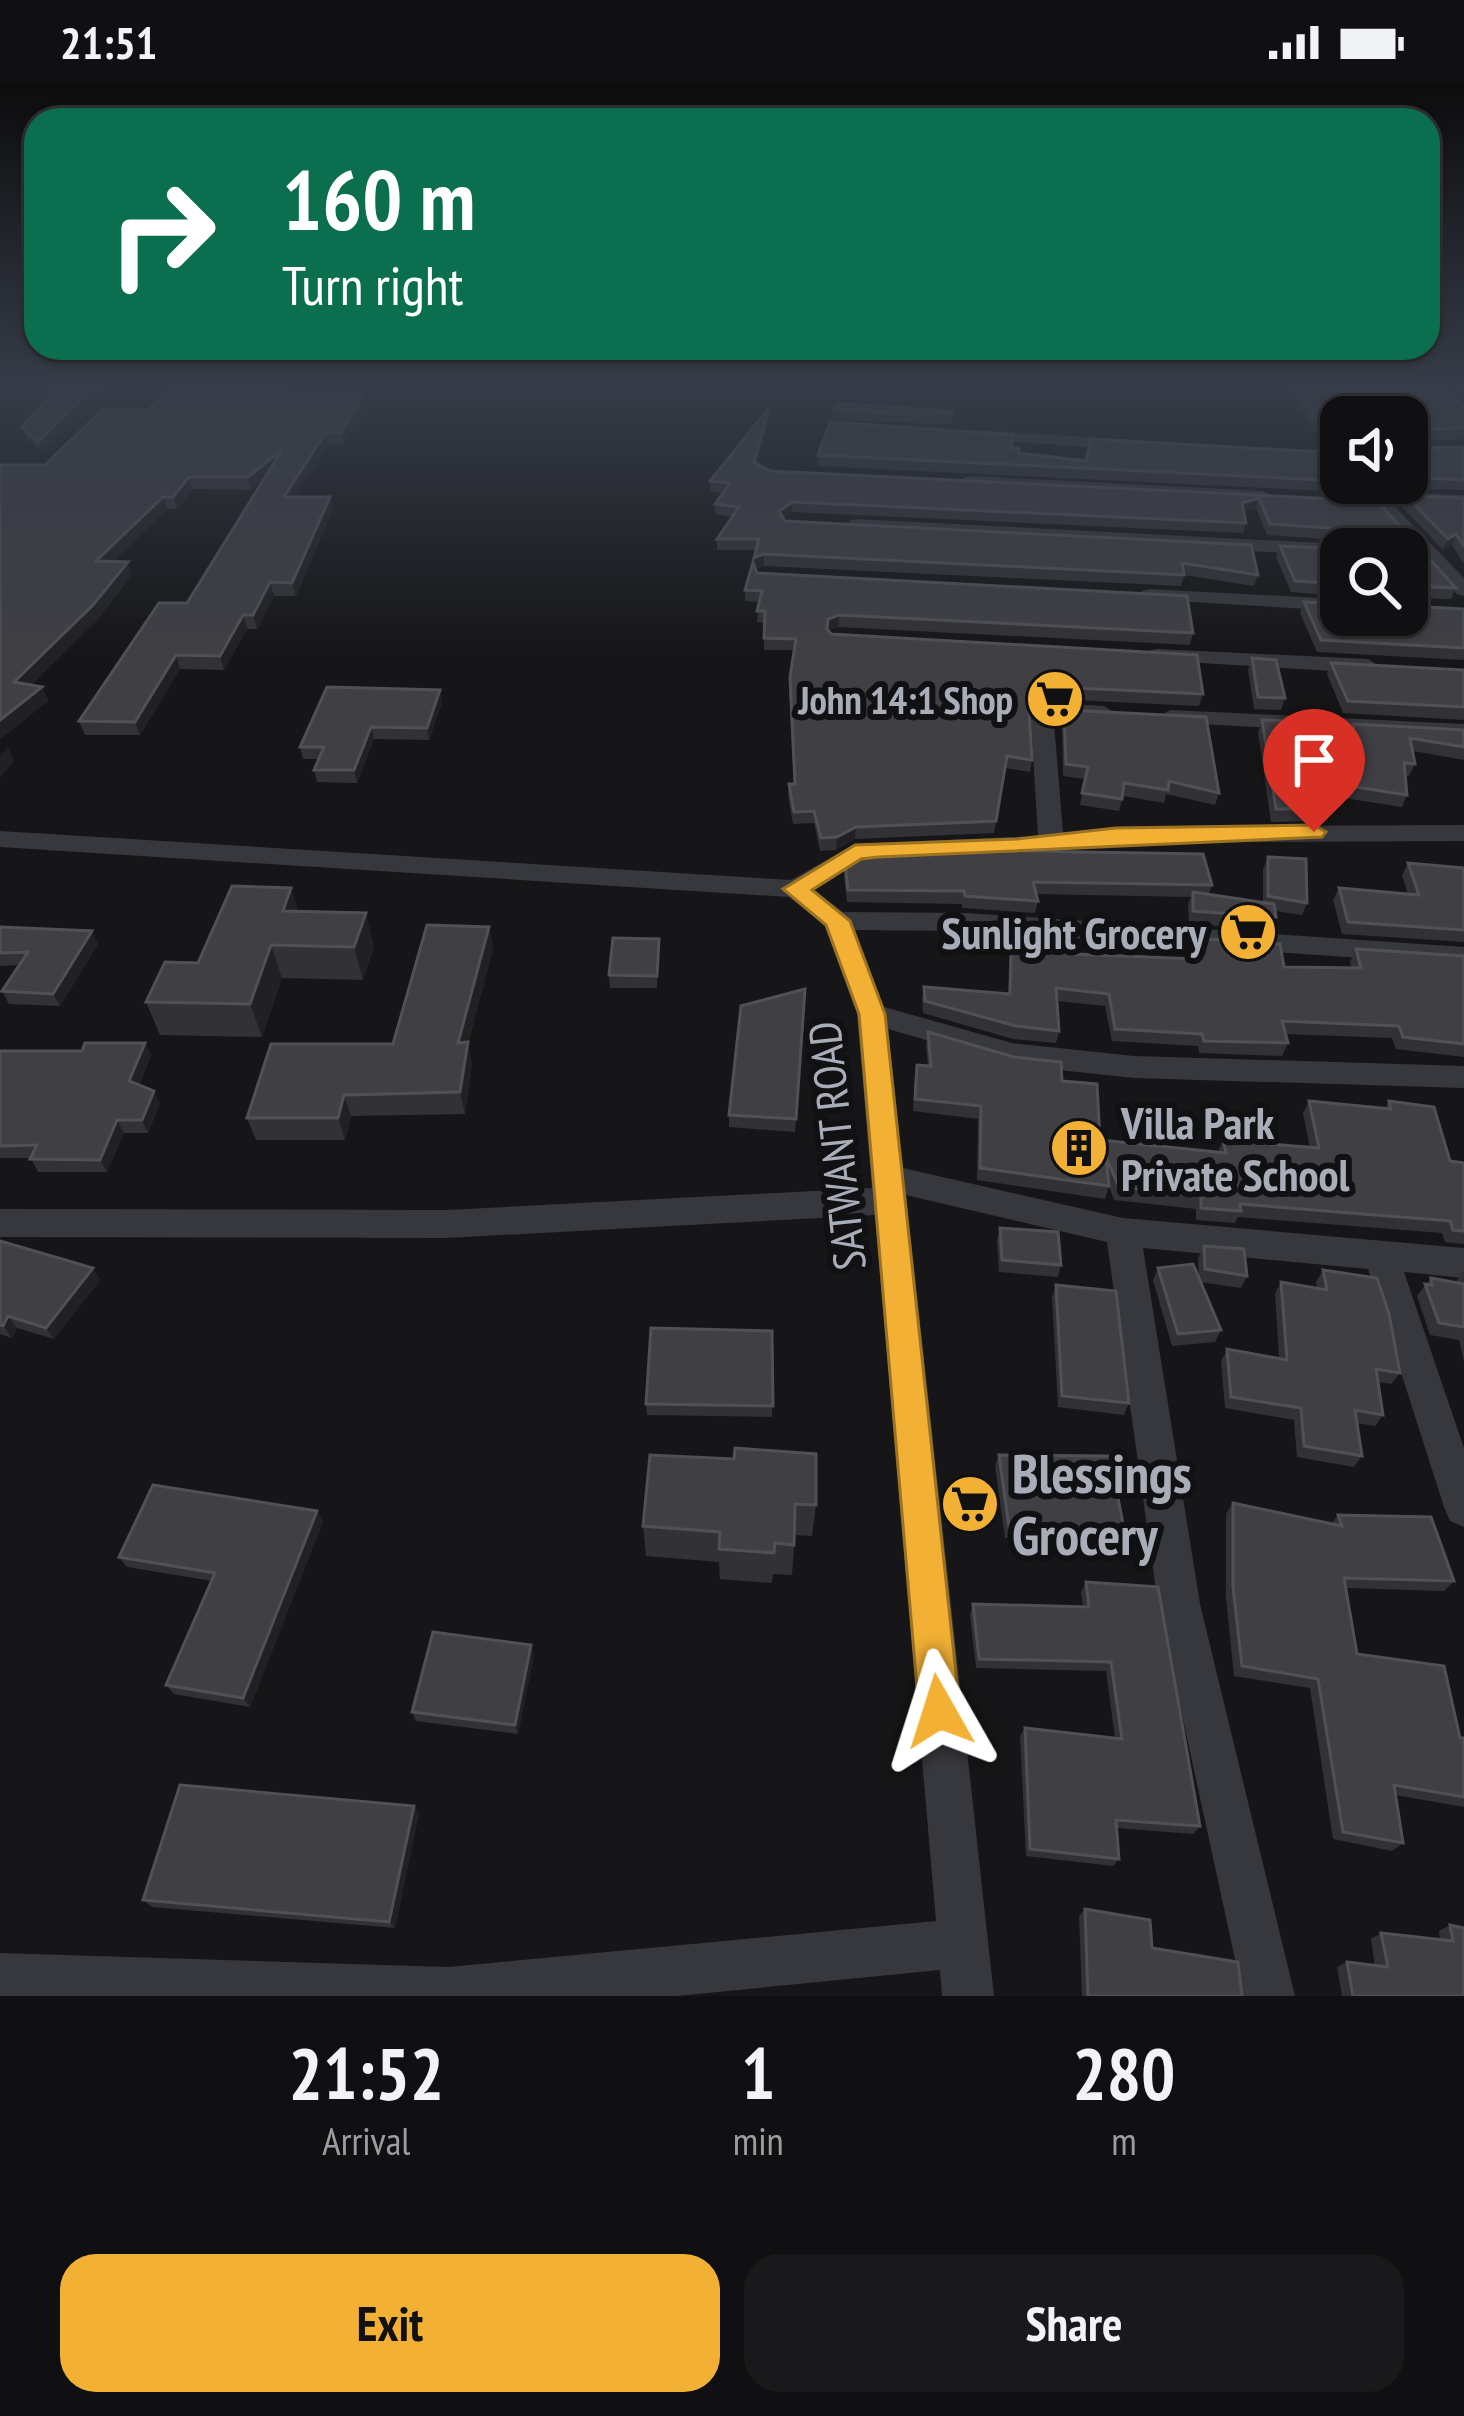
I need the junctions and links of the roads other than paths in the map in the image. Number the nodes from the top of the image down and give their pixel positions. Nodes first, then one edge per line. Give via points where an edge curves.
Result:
1 (955, 481) edge
2 (1428, 497) edge
3 (1288, 498) edge
4 (1464, 500) edge
5 (1391, 504) edge
6 (837, 524) edge
7 (1410, 528) edge
8 (1320, 549) edge
9 (1428, 550) edge
10 (1464, 590) edge
11 (1135, 594) edge
12 (1320, 604) edge
13 (1138, 653) edge
14 (1387, 668) edge
15 (1464, 730) edge
16 (1464, 833) edge
17 (0, 839) edge
18 (1051, 840) junction
19 (796, 889) junction
20 (837, 921) junction
21 (1464, 956) edge
22 (872, 1014) junction
23 (1464, 1077) edge
24 (887, 1189) junction
25 (0, 1223) edge
26 (1123, 1232) junction
27 (1381, 1255) junction
28 (1464, 1263) edge
29 (1464, 1507) edge
30 (962, 1943) junction
31 (0, 1978) edge
32 (968, 1996) edge
33 (1269, 1996) edge

1 - 3 street
2 - 4 street
5 - 7 street
6 - 8 street
9 - 10 street
11 - 12 street
13 - 14 street
15 - 18 street via 1055,710 1045,715
16 - 18 street
17 - 19 street
18 - 19 street via 855,852
19 - 20 street
20 - 21 street via 967,922
20 - 22 street, SATWANT ROAD
22 - 23 street via 1012,1054 1180,1069
22 - 24 street, SATWANT ROAD
24 - 25 street via 447,1224
24 - 26 street
24 - 30 street, SATWANT ROAD
26 - 27 street
26 - 33 street via 1179,1604
27 - 28 street
27 - 29 street
30 - 31 street via 448,1993
30 - 32 street, SATWANT ROAD

